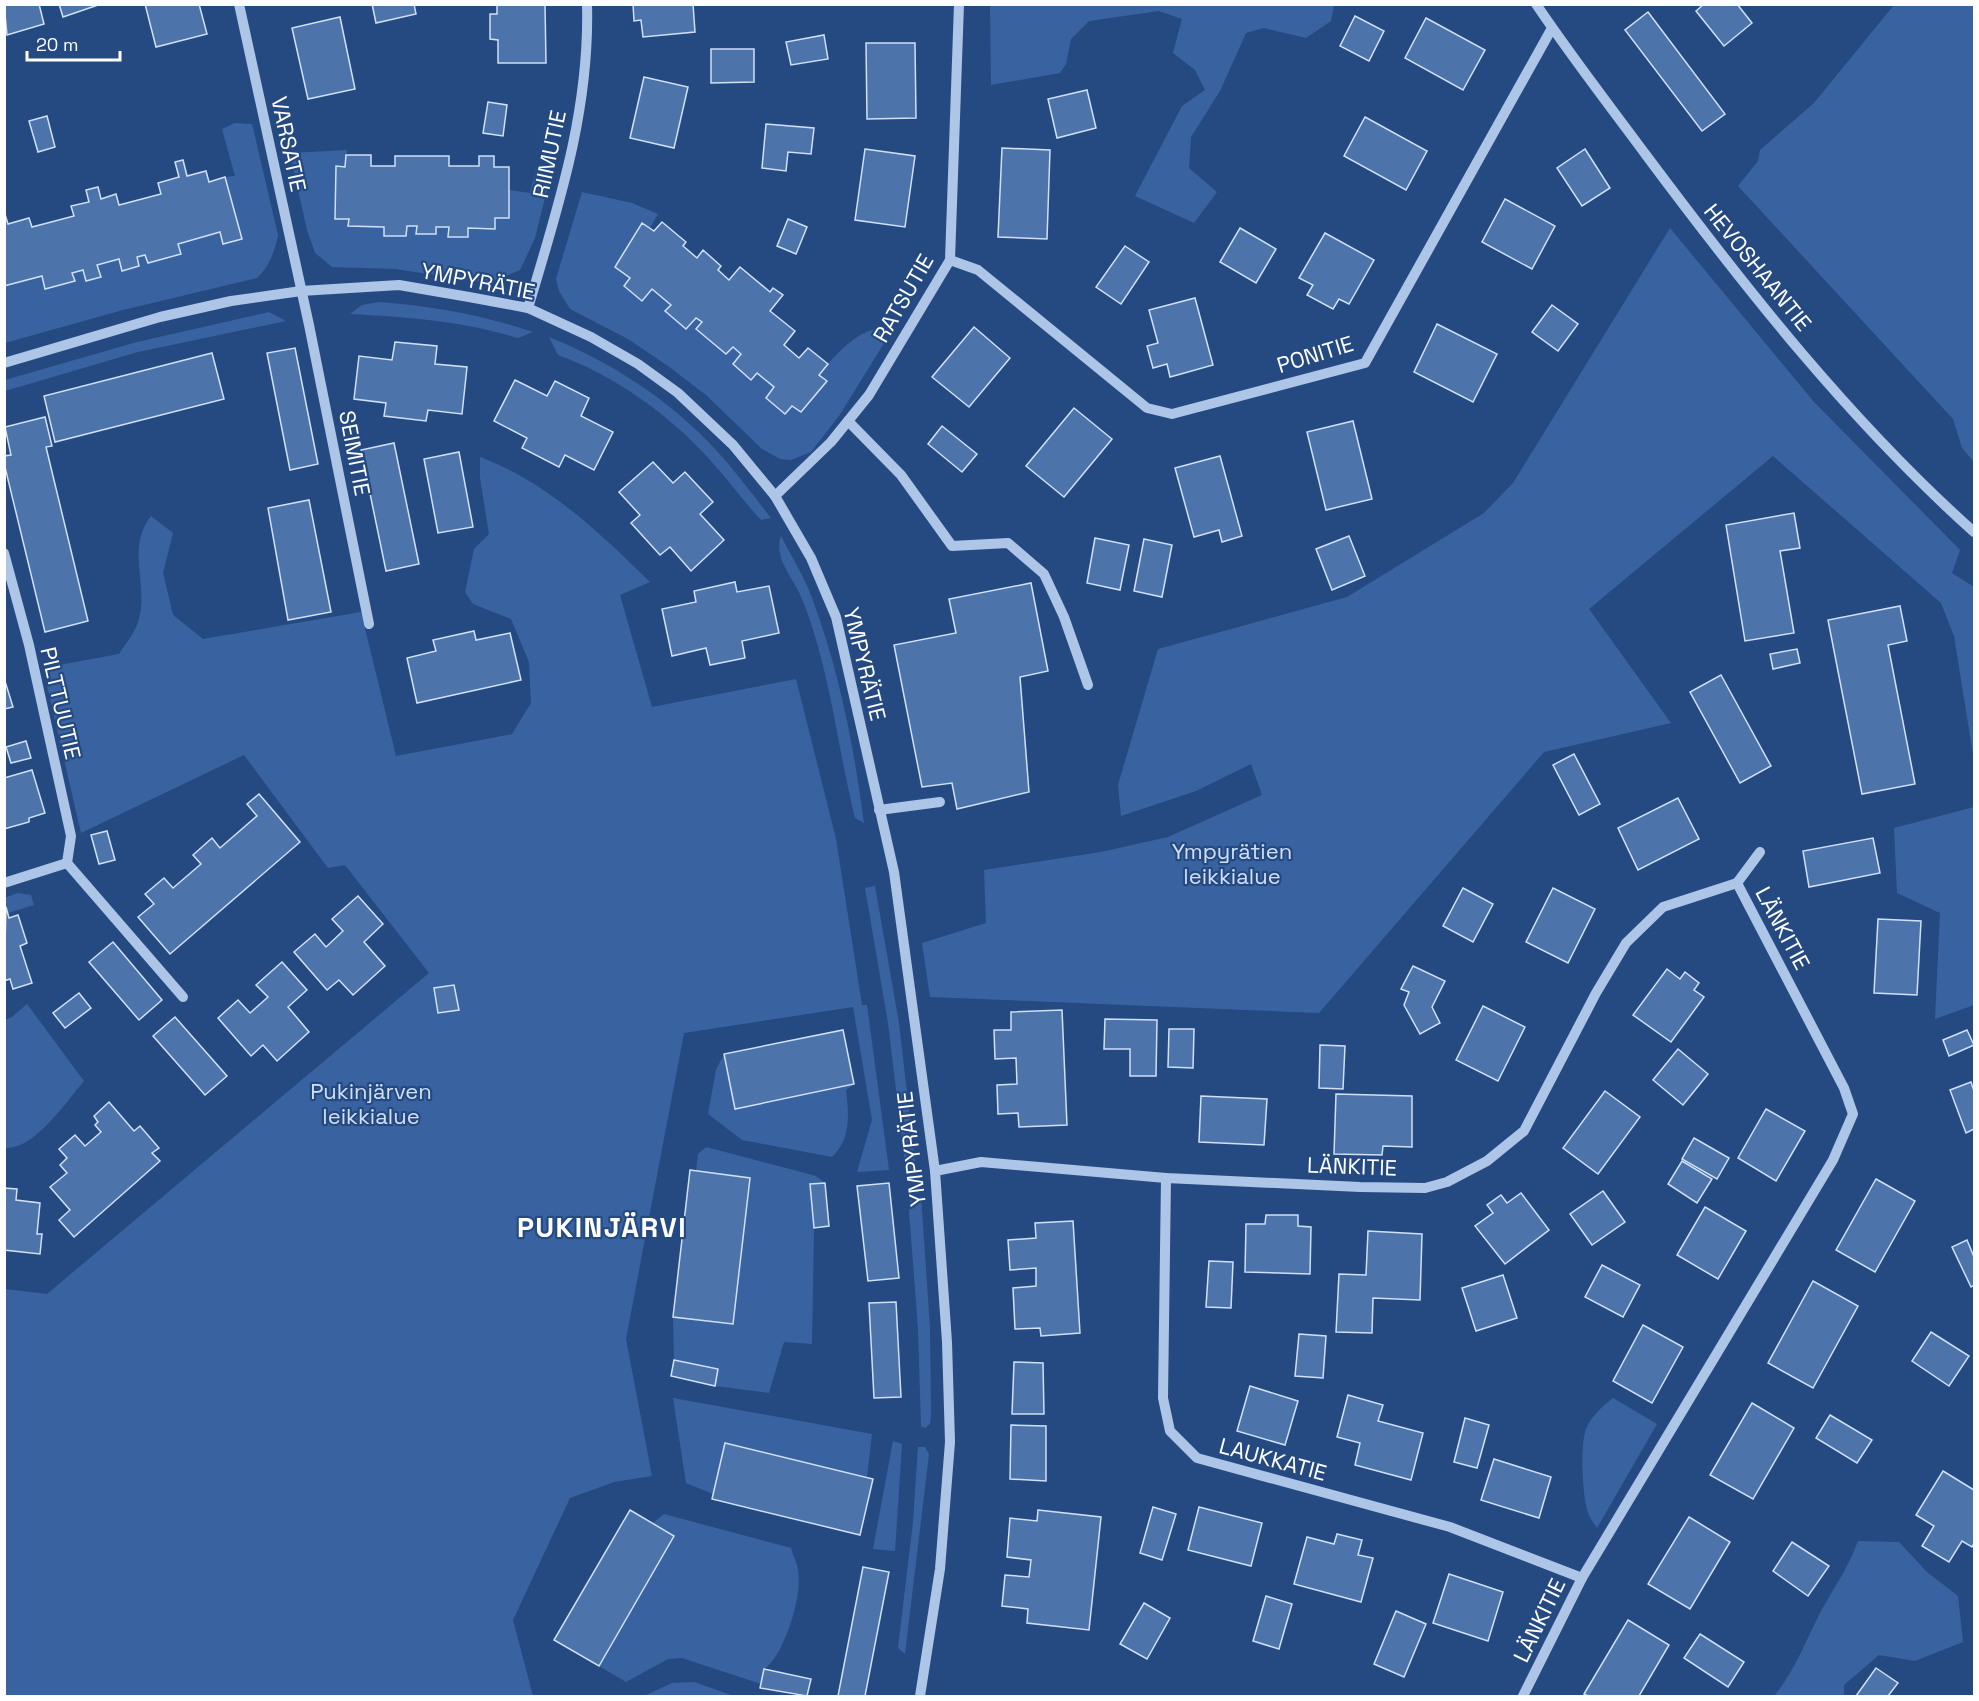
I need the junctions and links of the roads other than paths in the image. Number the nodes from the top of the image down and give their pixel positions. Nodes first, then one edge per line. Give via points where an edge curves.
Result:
1 (239, 4) edge
2 (588, 4) edge
3 (959, 4) edge
4 (1536, 4) edge
5 (1552, 28) junction
6 (950, 260) junction
7 (302, 291) junction
8 (528, 308) junction
9 (4, 363) edge
10 (848, 421) junction
11 (775, 496) junction
12 (1974, 532) edge
13 (4, 553) edge
14 (369, 624) dead end
15 (1088, 685) dead end
16 (940, 802) dead end
17 (879, 810) junction
18 (1760, 852) dead end
19 (67, 863) junction
20 (4, 883) edge
21 (1737, 883) junction
22 (183, 997) dead end
23 (935, 1172) junction
24 (1166, 1178) junction
25 (1582, 1578) junction
26 (920, 1696) edge
27 (1523, 1696) edge

1 - 7 street, VARSATIE
2 - 8 street, RIIMUTIE via 589,52 566,181
3 - 6 street, RATSUTIE
4 - 5 street, HEVOSHAANTIE
5 - 6 street, PONITIE via 1365,363 1172,414 1147,408 978,270
5 - 12 street, HEVOSHAANTIE via 1710,242 1808,361 1915,479
6 - 10 street, RATSUTIE via 869,395
7 - 8 street, YMPYRÄTIE via 399,285
7 - 9 street, YMPYRÄTIE via 160,317
7 - 14 street, SEIMITIE
8 - 11 street, YMPYRÄTIE via 591,337 678,393 733,445
10 - 11 street, RATSUTIE
10 - 15 street via 901,475 952,546 1008,543 1044,574
11 - 17 street, YMPYRÄTIE via 811,558 836,617
13 - 19 street, PILTTUUTIE via 71,836
16 - 17 street
17 - 23 street, YMPYRÄTIE via 894,872
18 - 21 street
19 - 20 street
19 - 22 street
21 - 24 street, LÄNKITIE via 1663,907 1626,943 1592,999 1524,1131 1487,1161 1447,1182 1425,1188
21 - 25 street, LÄNKITIE via 1844,1088 1853,1114 1833,1160
23 - 24 street, LÄNKITIE via 981,1162
23 - 26 street, YMPYRÄTIE via 950,1442 940,1569
24 - 25 street, LAUKKATIE via 1163,1398 1170,1431 1197,1458 1450,1527
25 - 27 street, LÄNKITIE

